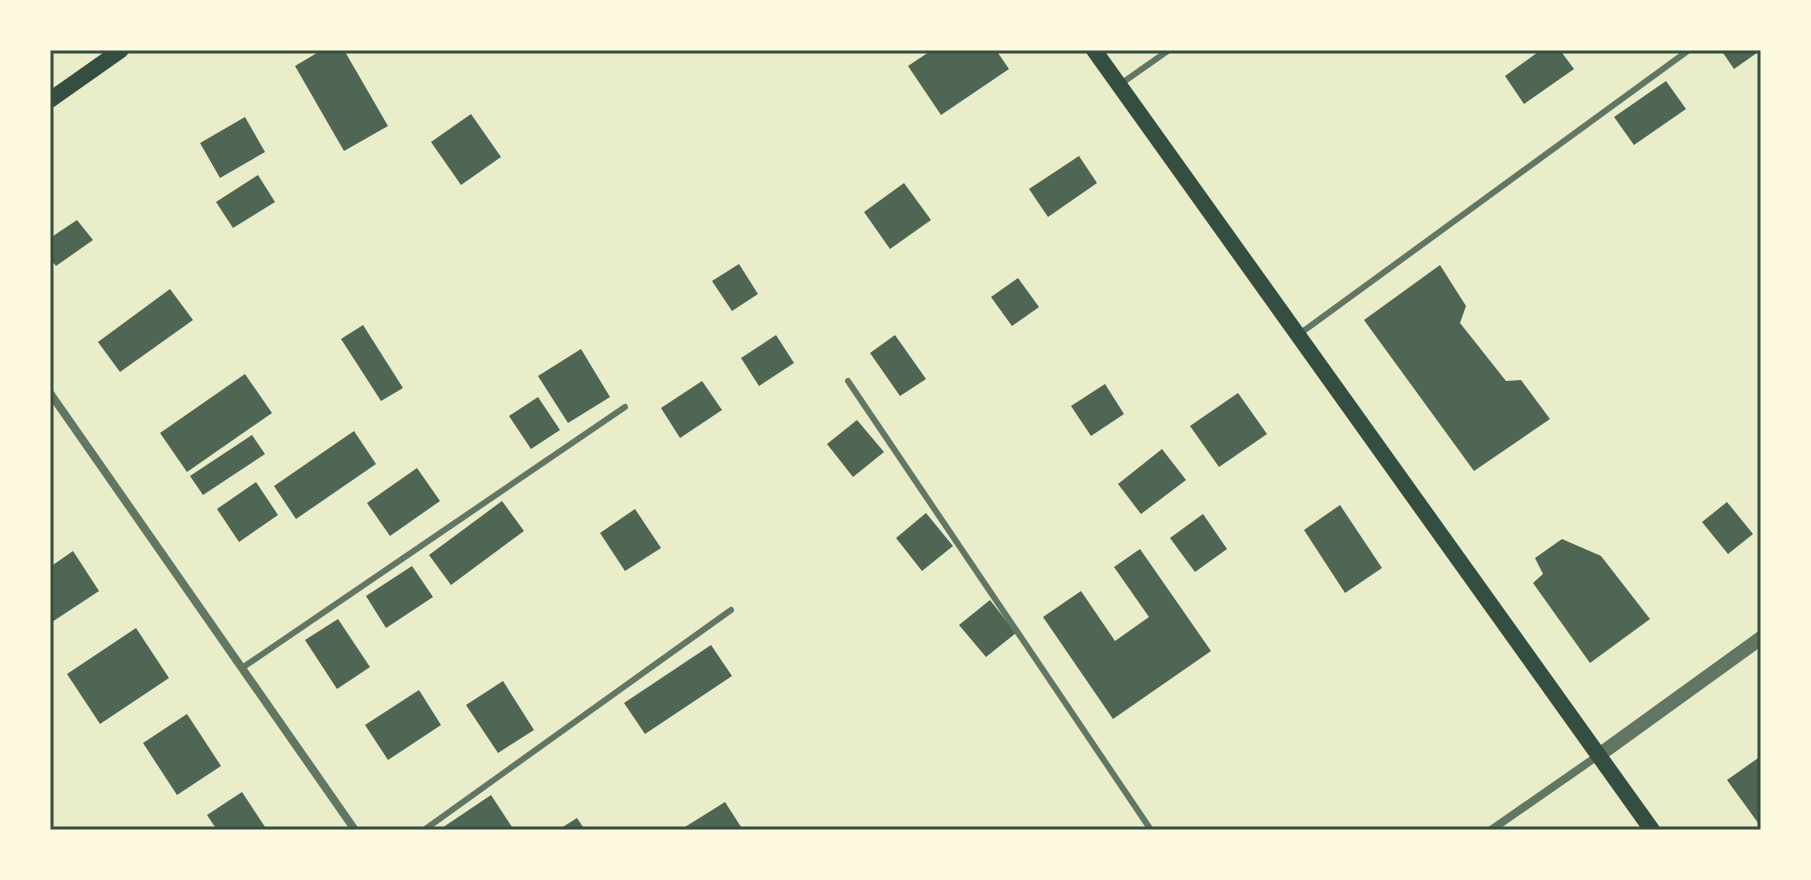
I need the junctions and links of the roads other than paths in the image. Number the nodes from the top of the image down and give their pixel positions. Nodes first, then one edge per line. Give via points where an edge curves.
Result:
1 (121, 50) edge
2 (1094, 50) edge
3 (1169, 50) edge
4 (1689, 50) edge
5 (1119, 85) junction
6 (50, 100) edge
7 (1298, 335) junction
8 (848, 381) dead end
9 (50, 393) edge
10 (625, 407) dead end
11 (731, 610) dead end
12 (1761, 638) edge
13 (242, 668) junction
14 (1599, 755) junction
15 (355, 830) edge
16 (424, 830) edge
17 (1151, 830) edge
18 (1491, 830) edge
19 (1652, 830) edge

1 - 6 main road
2 - 5 main road
3 - 5 lane
4 - 7 lane
5 - 7 main road
7 - 14 main road
8 - 17 lane
9 - 13 street
10 - 13 lane
11 - 16 lane
12 - 14 street
13 - 15 street
14 - 18 street
14 - 19 main road

